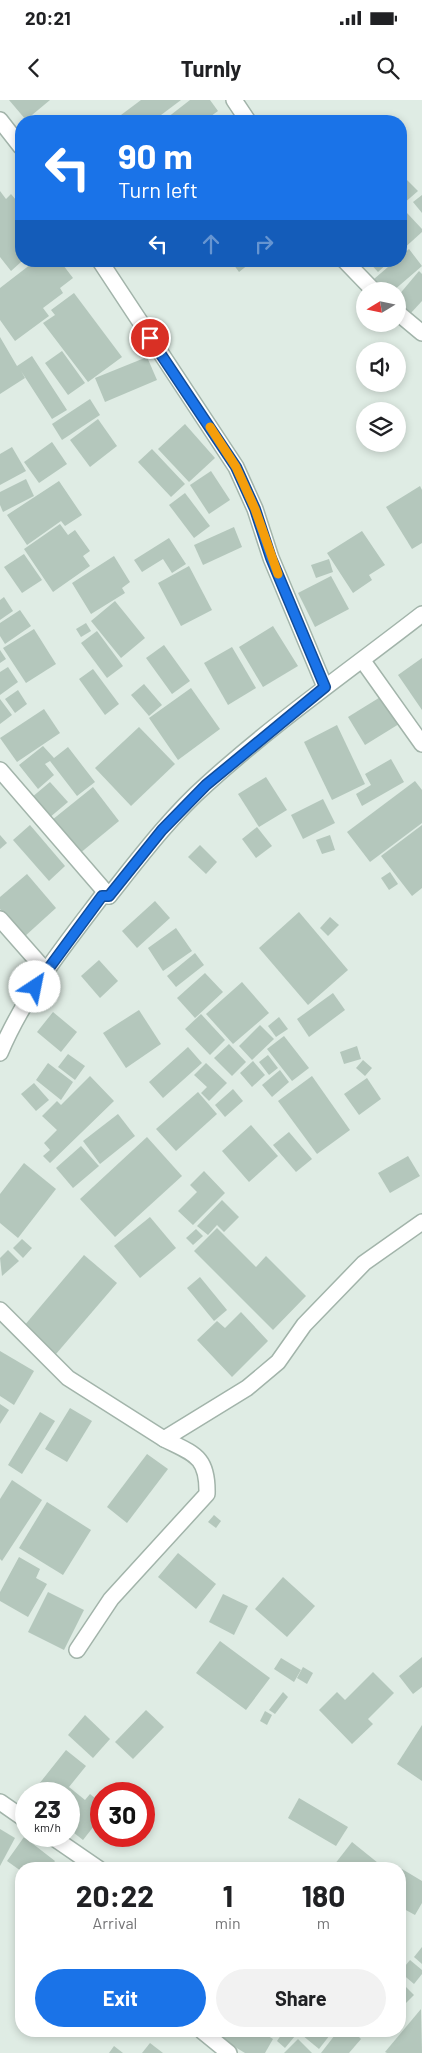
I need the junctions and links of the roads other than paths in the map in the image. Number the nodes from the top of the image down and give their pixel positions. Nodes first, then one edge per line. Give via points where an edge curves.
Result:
1 (234, 100) edge
2 (244, 115) edge
3 (0, 120) edge
4 (15, 139) edge
5 (104, 267) edge
6 (351, 267) edge
7 (365, 282) edge
8 (406, 320) edge
9 (422, 333) edge
10 (422, 614) edge
11 (363, 660) junction
12 (325, 687) junction
13 (422, 744) edge
14 (0, 770) edge
15 (109, 896) junction
16 (0, 919) edge
17 (45, 970) junction
18 (0, 1052) edge
19 (422, 1222) edge
20 (0, 1310) edge
21 (164, 1439) junction
22 (77, 1650) dead end
23 (0, 1802) edge
24 (15, 1812) edge
25 (67, 1847) edge
26 (88, 1862) edge
27 (209, 2037) edge
28 (229, 2053) edge

1 - 2 street
3 - 4 street
5 - 12 street via 236,467
6 - 7 street
8 - 9 street
10 - 11 street
11 - 12 street
11 - 13 street
12 - 15 street via 206,785 162,830
14 - 15 street
15 - 17 street via 102,896
16 - 17 street
17 - 18 street via 14,1019
19 - 21 street via 364,1262 304,1325 278,1362 253,1383
20 - 21 street via 68,1378
21 - 22 street via 198,1456 208,1477 207,1494 111,1599
23 - 24 street
25 - 26 street
27 - 28 street

